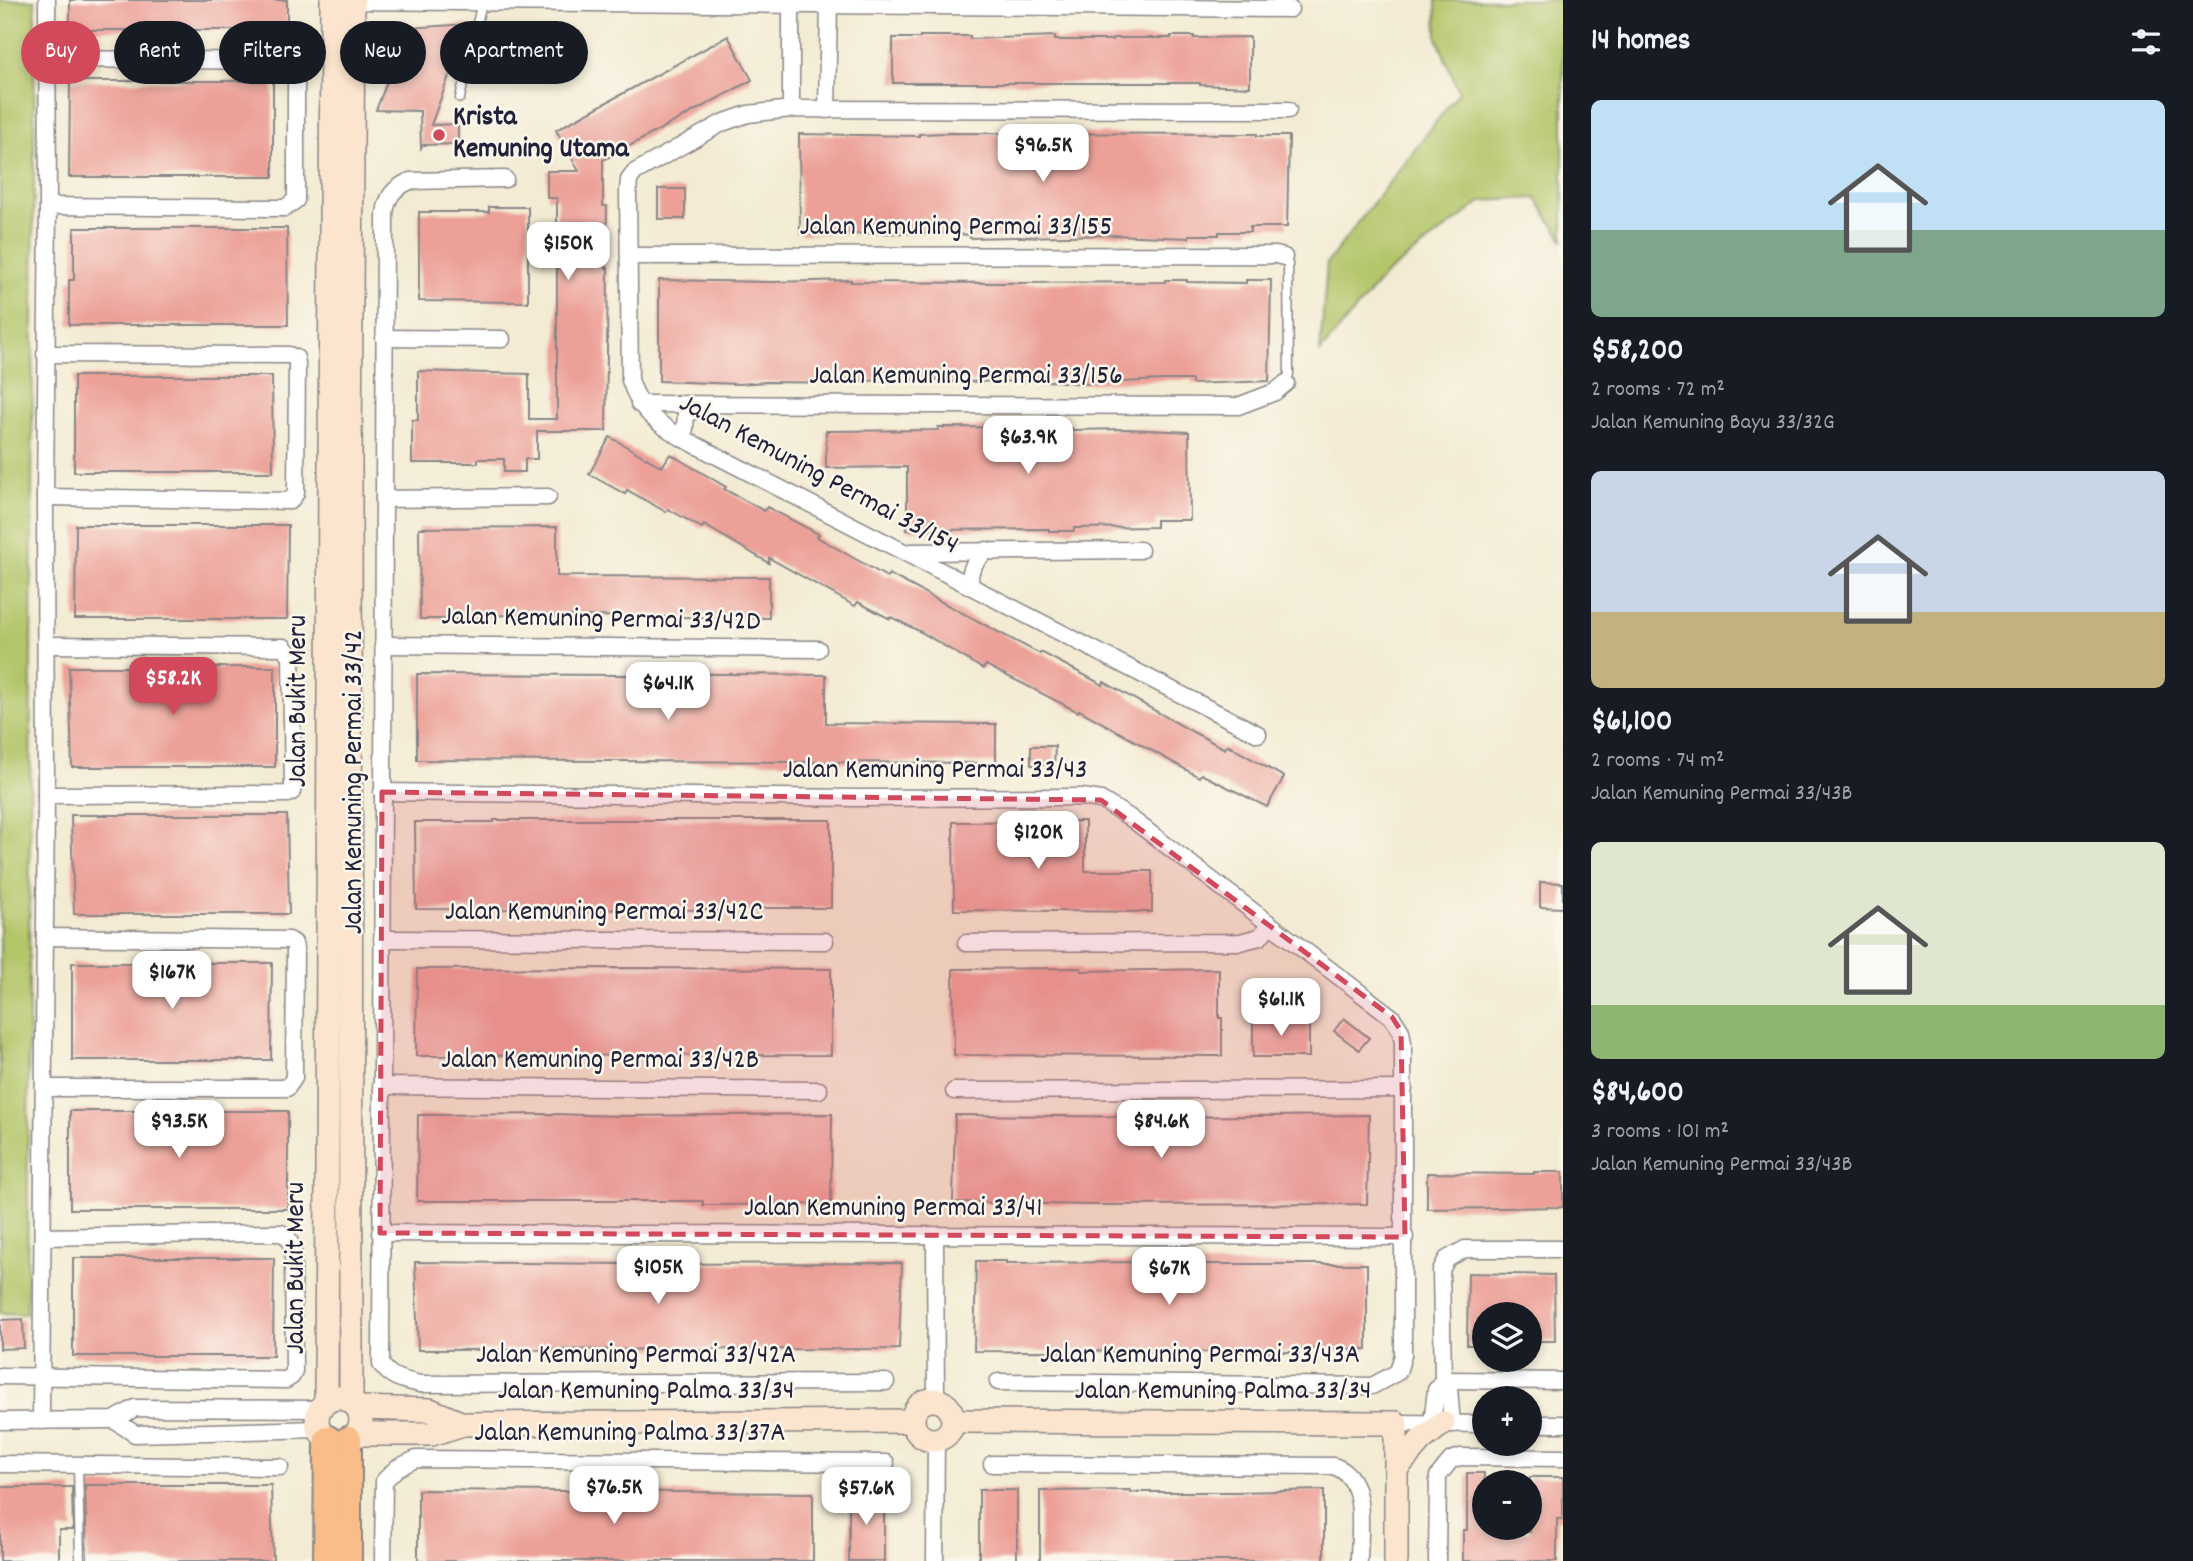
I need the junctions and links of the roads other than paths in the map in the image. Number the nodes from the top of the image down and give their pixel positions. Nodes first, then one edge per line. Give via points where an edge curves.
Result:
1 (47, 0) edge
2 (332, 0) edge
3 (353, 0) edge
4 (482, 2) junction
5 (791, 3) junction
6 (829, 4) junction
7 (1290, 9) dead end
8 (47, 21) edge
9 (100, 59) edge
10 (47, 84) edge
11 (460, 98) dead end
12 (791, 109) junction
13 (827, 110) junction
14 (1289, 110) dead end
15 (505, 179) dead end
16 (48, 206) junction
17 (629, 256) junction
18 (1284, 257) joint
19 (384, 338) junction
20 (502, 339) dead end
21 (45, 354) junction
22 (1286, 383) joint
23 (714, 403) junction
24 (639, 404) junction
25 (684, 439) junction
26 (45, 497) junction
27 (548, 498) dead end
28 (384, 499) junction
29 (987, 550) junction
30 (1140, 550) dead end
31 (907, 552) junction
32 (971, 586) junction
33 (46, 645) junction
34 (383, 645) junction
35 (818, 649) dead end
36 (1258, 734) dead end
37 (382, 792) junction
38 (47, 795) junction
39 (1270, 924) junction
40 (45, 937) junction
41 (382, 939) junction
42 (825, 941) dead end
43 (966, 943) dead end
44 (381, 1086) junction
45 (44, 1088) junction
46 (1404, 1089) junction
47 (819, 1090) dead end
48 (954, 1091) dead end
49 (380, 1233) junction
50 (43, 1237) junction
51 (935, 1237) junction
52 (1405, 1237) junction
53 (1563, 1250) edge
54 (1398, 1372) joint
55 (387, 1373) joint
56 (0, 1376) edge
57 (40, 1376) junction
58 (1443, 1380) junction
59 (1563, 1381) edge
60 (886, 1382) dead end
61 (998, 1382) dead end
62 (936, 1399) junction
63 (355, 1405) junction
64 (114, 1420) junction
65 (0, 1421) edge
66 (41, 1421) junction
67 (912, 1421) junction
68 (954, 1421) junction
69 (1396, 1423) junction
70 (1443, 1423) junction
71 (463, 1424) junction
72 (1472, 1424) edge
73 (1542, 1424) edge
74 (1563, 1424) edge
75 (333, 1426) junction
76 (936, 1440) junction
77 (1563, 1458) edge
78 (886, 1463) dead end
79 (0, 1464) edge
80 (78, 1464) junction
81 (992, 1464) dead end
82 (280, 1466) dead end
83 (1396, 1469) junction
84 (80, 1561) edge
85 (327, 1561) edge
86 (348, 1561) edge
87 (383, 1561) edge
88 (934, 1561) edge
89 (1359, 1561) edge
90 (1396, 1561) edge
91 (1437, 1561) edge

1 - 8 street
2 - 3 street
2 - 75 main road, Jalan Bukit Meru
3 - 4 street
3 - 63 main road, Jalan Bukit Meru via 350,445
4 - 5 street
4 - 11 lane
5 - 6 street
5 - 12 street
6 - 7 street
6 - 13 street
9 - 16 street via 293,64 296,200 285,208
10 - 16 street
12 - 13 street, Jalan Kemuning Permai 33/154
12 - 17 street, Jalan Kemuning Permai 33/154 via 748,114 722,124 635,172 628,192
13 - 14 street, Jalan Kemuning Permai 33/154
15 - 19 street, Jalan Kemuning Permai 33/42 via 410,181 391,192 385,214
16 - 21 street
17 - 18 street, Jalan Kemuning Permai 33/155
17 - 24 street, Jalan Kemuning Permai 33/154 via 630,380
18 - 22 lane via 1288,264
19 - 20 street
19 - 28 street, Jalan Kemuning Permai 33/42
21 - 26 street
21 - 26 street via 289,355 297,363 296,493 290,500
22 - 23 street, Jalan Kemuning Permai 33/156 via 1238,406
23 - 24 street, Jalan Kemuning Permai 33/156
23 - 25 street via 686,414
24 - 25 street, Jalan Kemuning Permai 33/154
25 - 31 street, Jalan Kemuning Permai 33/154
26 - 33 street
27 - 28 street
28 - 34 street, Jalan Kemuning Permai 33/42
29 - 30 street
29 - 31 street
29 - 32 street via 974,564
31 - 32 street, Jalan Kemuning Permai 33/154
32 - 36 street, Jalan Kemuning Permai 33/154
33 - 38 street
33 - 38 street via 284,647 291,656 293,787 284,794
34 - 35 street, Jalan Kemuning Permai 33/42D
34 - 37 street, Jalan Kemuning Permai 33/42
37 - 39 street, Jalan Kemuning Permai 33/43 via 1082,797 1101,800 1122,812
37 - 41 street, Jalan Kemuning Permai 33/42
38 - 40 street
39 - 43 street via 1260,937 1240,942
39 - 46 street, Jalan Kemuning Permai 33/43 via 1392,1017 1403,1042
40 - 45 street
40 - 45 street via 282,939 293,943 293,1078 281,1089
41 - 42 street, Jalan Kemuning Permai 33/42C
41 - 44 street, Jalan Kemuning Permai 33/42
44 - 47 street, Jalan Kemuning Permai 33/42B
44 - 49 street, Jalan Kemuning Permai 33/42
45 - 50 street
46 - 48 street
46 - 52 street, Jalan Kemuning Permai 33/43
49 - 51 street, Jalan Kemuning Permai 33/41
49 - 55 street, Jalan Kemuning Permai 33/42 via 380,1351
50 - 57 street
50 - 57 street via 287,1236 293,1249 293,1371 286,1380
51 - 52 street, Jalan Kemuning Permai 33/41
51 - 62 street
52 - 54 street, Jalan Kemuning Permai 33/43 via 1403,1355
53 - 58 street via 1465,1250 1447,1259 1441,1270
54 - 61 street, Jalan Kemuning Permai 33/43A via 1372,1385
55 - 60 street, Jalan Kemuning Permai 33/42A via 433,1384
56 - 57 street
57 - 66 street
58 - 59 street
58 - 70 street via 1436,1390
62 - 67 main road via 919,1405
62 - 68 main road via 947,1405
63 - 71 main road, Jalan Kemuning Palma 33/34 via 430,1410
63 - 75 main road, Jalan Bukit Meru via 361,1424
63 - 75 main road, Jalan Kemuning Palma 33/34 via 336,1398
64 - 66 street
64 - 75 street via 135,1408
64 - 75 street via 135,1434
65 - 66 street
67 - 71 main road, Jalan Kemuning Palma 33/34
67 - 76 main road via 923,1438
68 - 69 main road, Jalan Kemuning Palma 33/34
68 - 76 main road via 948,1433
69 - 70 street
69 - 83 main road, Jalan Kemuning Palma 33/34
70 - 72 street
70 - 83 main road
71 - 75 main road, Jalan Kemuning Palma 33/34 via 432,1434
73 - 74 street
75 - 85 main road
75 - 86 main road
76 - 88 street
77 - 91 street via 1451,1460 1438,1476
78 - 87 street, Jalan Kemuning Palma 33/37A via 416,1459 384,1481
79 - 80 street
80 - 82 street
80 - 84 lane
81 - 89 street via 1319,1465 1343,1469 1354,1480 1358,1494
83 - 90 main road, Jalan Kemuning Palma 33/34

